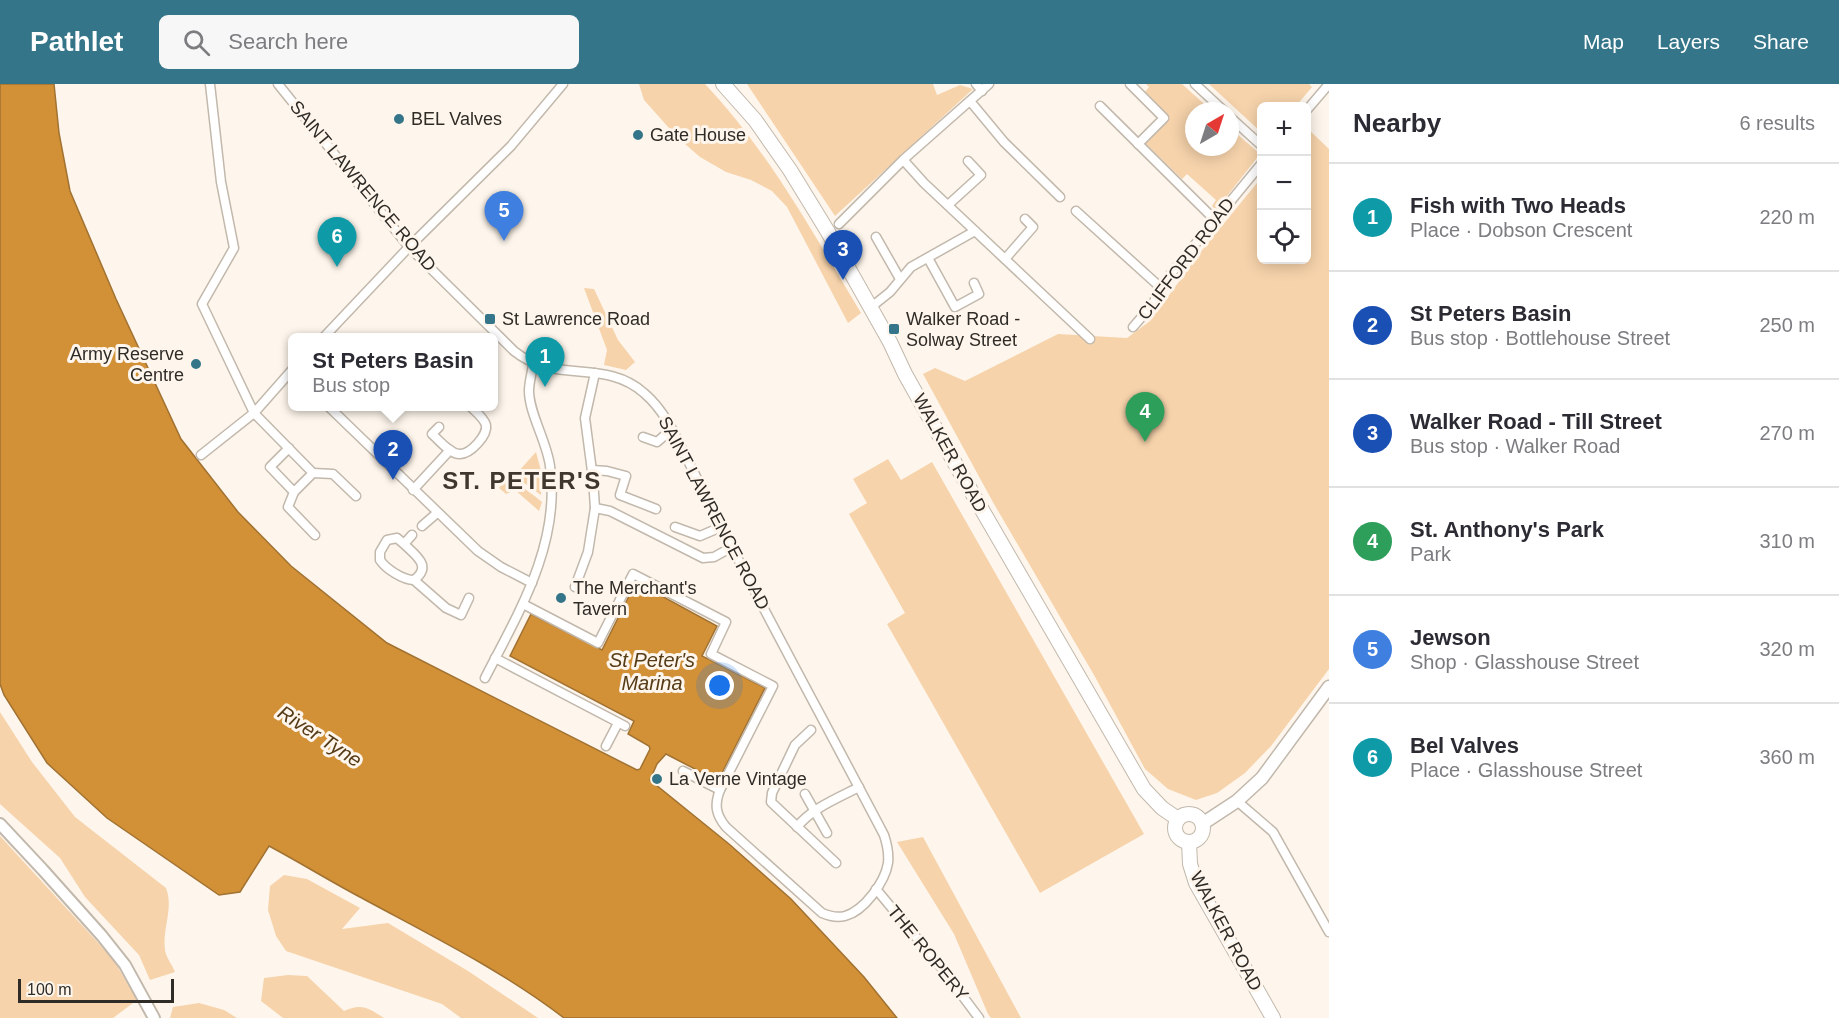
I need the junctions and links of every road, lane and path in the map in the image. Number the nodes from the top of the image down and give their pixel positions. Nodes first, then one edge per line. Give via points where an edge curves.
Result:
1 (210, 84) edge
2 (278, 84) edge
3 (563, 84) edge
4 (723, 84) edge
5 (989, 84) edge
6 (1130, 84) edge
7 (1195, 84) edge
8 (1327, 86) edge
9 (979, 87) edge
10 (970, 101) junction
11 (1214, 102) edge
12 (1311, 105) edge
13 (1100, 106) dead end
14 (1239, 125) edge
15 (1257, 141) edge
16 (1138, 144) junction
17 (968, 161) dead end
18 (906, 163) dead end
19 (1257, 169) edge
20 (1060, 197) dead end
21 (948, 205) junction
22 (1076, 211) dead end
23 (1025, 219) dead end
24 (1214, 219) junction
25 (839, 224) dead end
26 (975, 231) junction
27 (876, 237) dead end
28 (409, 247) junction
29 (928, 258) junction
30 (1005, 259) junction
31 (900, 279) junction
32 (974, 284) dead end
33 (1160, 287) junction
34 (870, 308) junction
35 (1133, 327) dead end
36 (328, 333) edge
37 (496, 333) edge
38 (498, 335) edge
39 (1089, 339) dead end
40 (534, 364) junction
41 (595, 373) junction
42 (288, 375) edge
43 (333, 411) edge
44 (476, 411) edge
45 (254, 413) junction
46 (439, 427) dead end
47 (672, 429) junction
48 (643, 437) dead end
49 (289, 448) junction
50 (450, 450) junction
51 (201, 455) dead end
52 (592, 470) junction
53 (314, 473) junction
54 (413, 490) junction
55 (294, 492) junction
56 (356, 496) dead end
57 (595, 508) junction
58 (656, 509) dead end
59 (437, 513) junction
60 (422, 526) dead end
61 (675, 527) dead end
62 (721, 527) junction
63 (315, 535) dead end
64 (412, 536) dead end
65 (404, 544) junction
66 (732, 547) junction
67 (414, 580) junction
68 (532, 583) junction
69 (575, 587) dead end
70 (469, 598) dead end
71 (523, 604) junction
72 (495, 658) junction
73 (485, 678) dead end
74 (1329, 687) edge
75 (811, 730) dead end
76 (606, 746) dead end
77 (683, 771) dead end
78 (859, 787) junction
79 (720, 790) junction
80 (805, 794) dead end
81 (1237, 801) junction
82 (815, 811) junction
83 (1178, 819) junction
84 (0, 824) edge
85 (1202, 824) junction
86 (797, 827) junction
87 (827, 833) dead end
88 (1189, 842) junction
89 (836, 863) dead end
90 (876, 889) junction
91 (1329, 932) edge
92 (154, 1018) edge
93 (979, 1018) edge
94 (1273, 1018) edge

1 - 45 street via 221,182 234,248 202,304
2 - 28 street, SAINT LAWRENCE ROAD
3 - 28 street via 510,147
4 - 34 main road, WALKER ROAD via 755,120 790,170
5 - 9 street
6 - 16 street via 1164,118
7 - 11 street
8 - 12 street
9 - 10 street
10 - 20 street via 1004,142
10 - 25 street
13 - 16 street
14 - 15 street
16 - 24 street
17 - 21 street via 981,175
18 - 21 street
19 - 24 street, CLIFFORD ROAD
21 - 26 street
22 - 33 street
23 - 30 street via 1034,227
24 - 33 street, CLIFFORD ROAD
26 - 29 street
26 - 30 street
27 - 31 street
28 - 36 street
28 - 37 street, SAINT LAWRENCE ROAD
29 - 31 street
29 - 32 street via 955,307 979,294
30 - 39 street
31 - 34 street via 891,292
33 - 35 street, CLIFFORD ROAD via 1153,304
34 - 83 main road, WALKER ROAD via 1132,770 1154,800
38 - 40 street, SAINT LAWRENCE ROAD
40 - 41 street, SAINT LAWRENCE ROAD
40 - 68 street via 530,397 548,454 552,492 548,533
41 - 47 street, SAINT LAWRENCE ROAD via 614,376 637,387
41 - 52 street via 585,418
42 - 45 street
43 - 54 street
44 - 50 street via 483,419 486,432 466,453
45 - 49 street
45 - 51 street
46 - 50 street via 432,434
47 - 48 street via 657,442
47 - 62 street, SAINT LAWRENCE ROAD
49 - 53 street
49 - 55 street via 270,467
50 - 54 street
52 - 57 street
52 - 58 street via 626,476 620,495
53 - 55 street
53 - 56 street via 333,474
54 - 59 street
55 - 63 street via 288,507
57 - 66 street via 610,511 703,558
57 - 69 street via 588,552
59 - 60 street
59 - 68 street via 488,559
61 - 62 street via 700,536
62 - 66 street, SAINT LAWRENCE ROAD
64 - 65 street
65 - 67 street via 423,564 422,574
65 - 67 street via 397,538 387,540 380,560
66 - 78 street, SAINT LAWRENCE ROAD
67 - 70 street via 460,615
68 - 71 street
71 - 72 street
71 - 79 street via 598,644 633,574 726,622 711,654 773,686
72 - 73 street
72 - 76 street via 621,724
74 - 81 main road via 1267,771
75 - 86 street via 795,745 770,796
77 - 79 street
78 - 82 street
78 - 90 street, SAINT LAWRENCE ROAD via 888,850 887,865
79 - 90 street via 716,810 721,821 822,913 833,917 848,915 860,908
80 - 82 street
81 - 85 main road
81 - 91 street via 1277,838
82 - 86 street
82 - 87 street
83 - 85 main road via 1191,814
83 - 88 main road via 1176,833
84 - 92 street via 102,936 125,965
85 - 88 main road via 1202,833
86 - 89 street
88 - 94 main road, WALKER ROAD via 1190,864 1197,884
90 - 93 street, THE ROPERY

